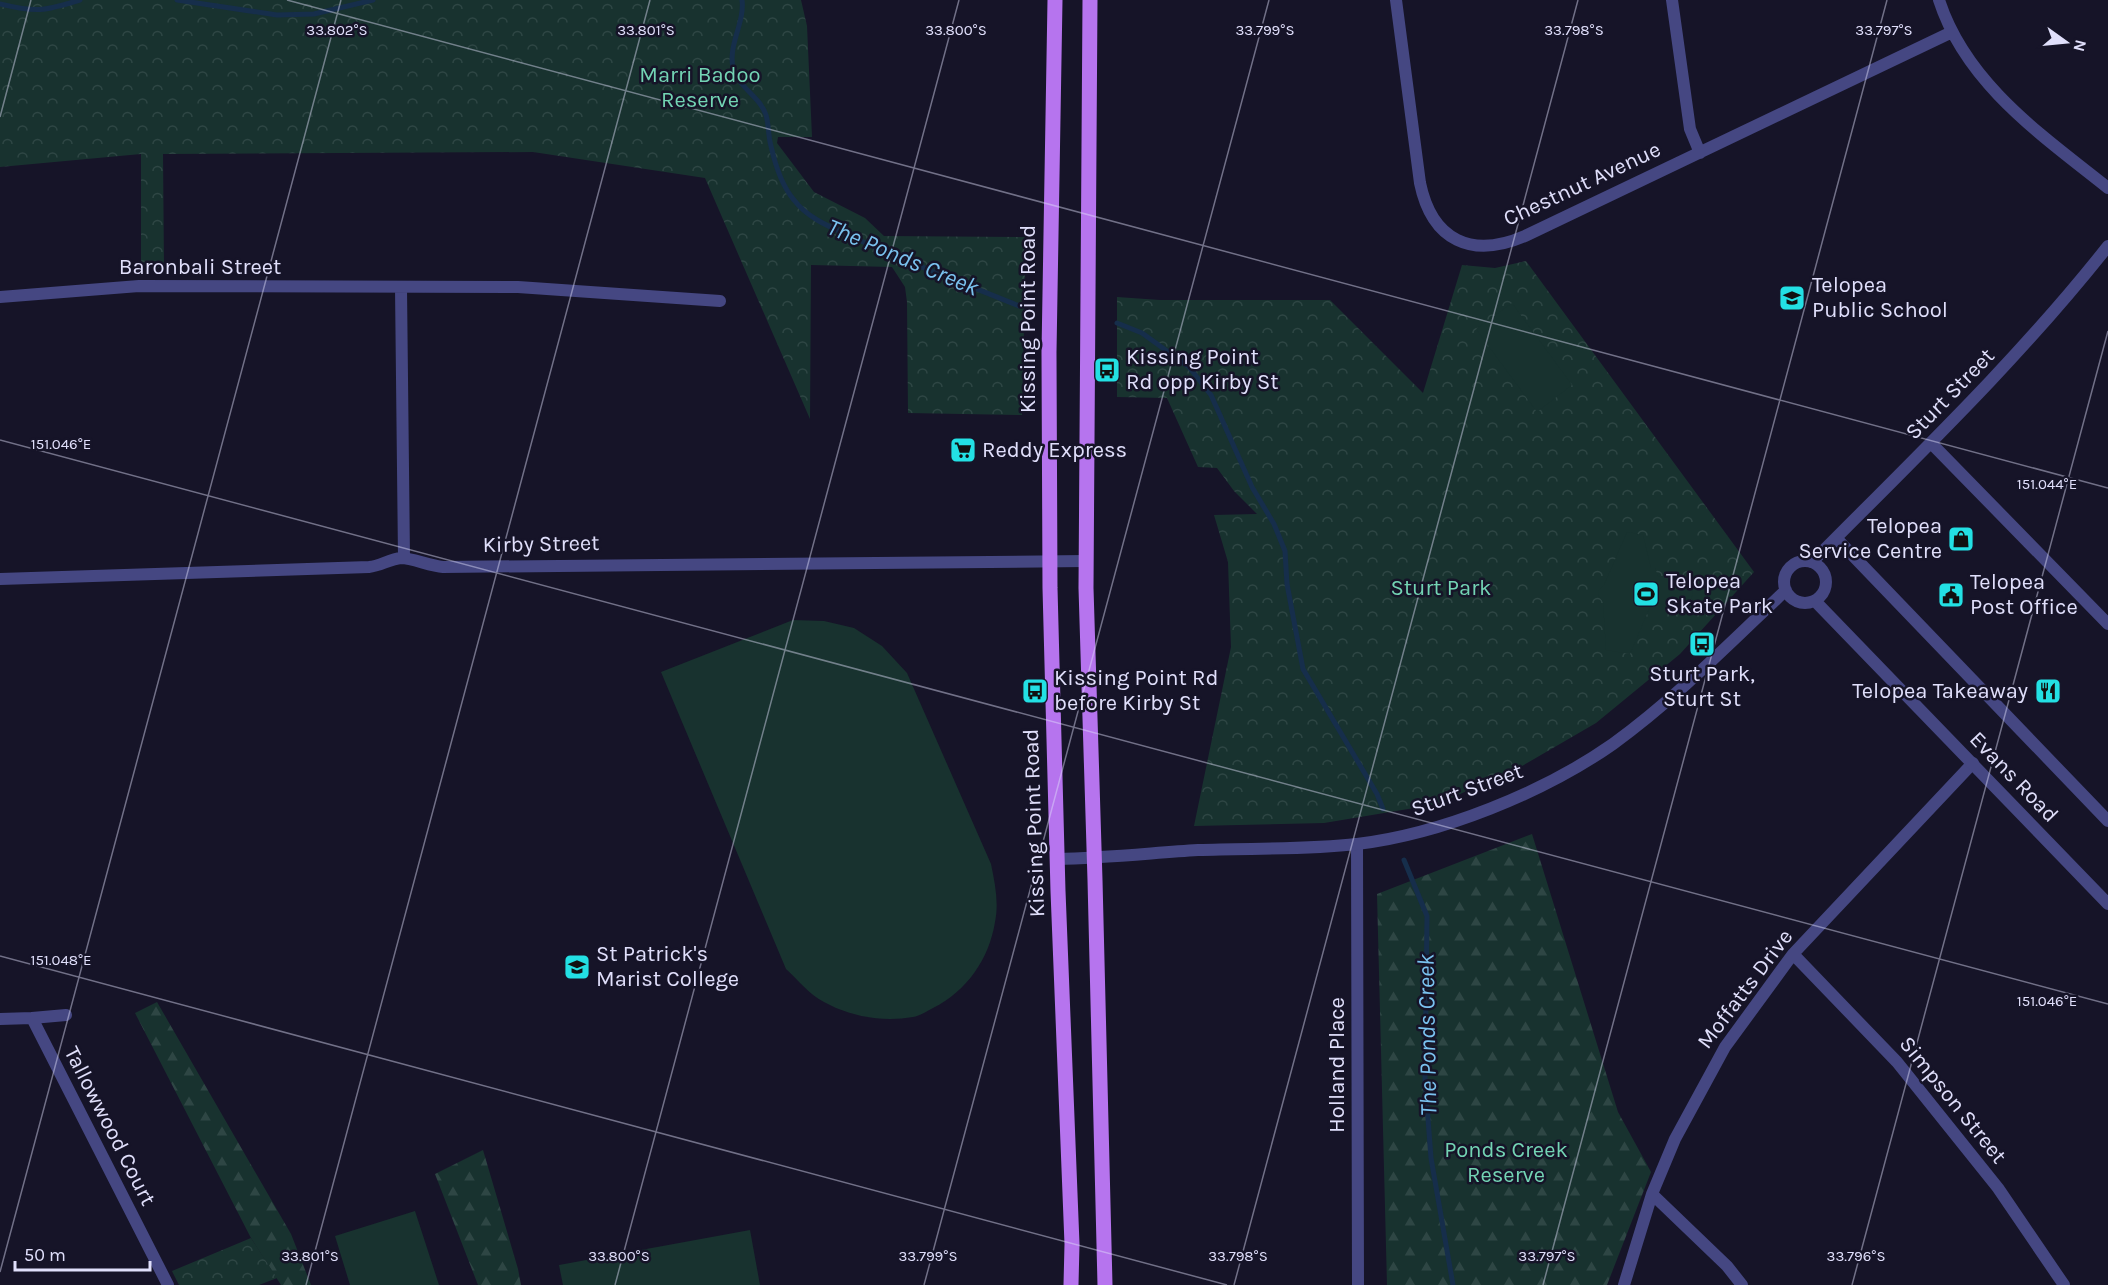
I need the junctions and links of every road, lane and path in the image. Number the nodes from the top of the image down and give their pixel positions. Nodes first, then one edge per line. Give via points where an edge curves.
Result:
1 (1054, 0) edge
2 (1090, 0) edge
3 (1396, 0) edge
4 (1672, 0) edge
5 (1939, 0) edge
6 (1952, 32) junction
7 (1700, 153) junction
8 (2108, 188) edge
9 (2108, 246) edge
10 (401, 288) junction
11 (0, 297) edge
12 (720, 301) dead end
13 (1932, 444) junction
14 (1836, 538) junction
15 (404, 558) junction
16 (1085, 561) junction
17 (1050, 562) junction
18 (1812, 562) junction
19 (0, 579) edge
20 (1786, 590) junction
21 (1815, 601) junction
22 (2108, 624) edge
23 (1973, 763) junction
24 (2108, 821) edge
25 (1357, 844) junction
26 (1095, 858) junction
27 (1057, 859) junction
28 (2108, 904) edge
29 (1793, 954) junction
30 (66, 1015) dead end
31 (32, 1017) junction
32 (0, 1019) edge
33 (1652, 1194) junction
34 (168, 1285) edge
35 (1071, 1285) edge
36 (1105, 1285) edge
37 (1358, 1285) edge
38 (1624, 1285) edge
39 (1742, 1285) edge
40 (2064, 1285) edge

1 - 17 main road, Kissing Point Road
2 - 16 main road
3 - 7 street, Chestnut Avenue via 1423,197 1436,224 1458,240 1487,246 1513,241
4 - 7 street via 1690,129
5 - 6 street
6 - 7 street, Chestnut Avenue
6 - 8 street via 2000,98
9 - 13 street, Sturt Street via 2030,339
10 - 11 street, Baronbali Street via 139,286
10 - 12 street, Baronbali Street via 518,287
10 - 15 street
13 - 14 street, Sturt Street
13 - 22 street
14 - 18 street, Sturt Street
14 - 24 street
15 - 17 street, Kirby Street via 443,567
15 - 19 street via 369,567
16 - 17 street, Kirby Street
16 - 26 main road
17 - 27 main road, Kissing Point Road
18 - 20 street via 1800,561 1790,567 1785,578
18 - 21 street via 1822,569 1826,580
20 - 21 street via 1798,602
20 - 25 street, Sturt Street via 1649,716 1571,770 1453,822
21 - 23 street, Evans Road
23 - 28 street, Evans Road
23 - 29 street, Moffatts Drive
25 - 26 street, Sturt Street
25 - 37 street, Holland Place
26 - 27 street, Sturt Street
26 - 36 main road
27 - 35 main road, Kissing Point Road
29 - 33 street, Moffatts Drive via 1725,1047 1675,1139
29 - 40 street, Simpson Street via 1897,1062 1998,1188
30 - 31 street, Tallowwood Court
31 - 32 street, Tallowwood Court
31 - 34 street, Tallowwood Court
33 - 38 street, Moffatts Drive
33 - 39 street

